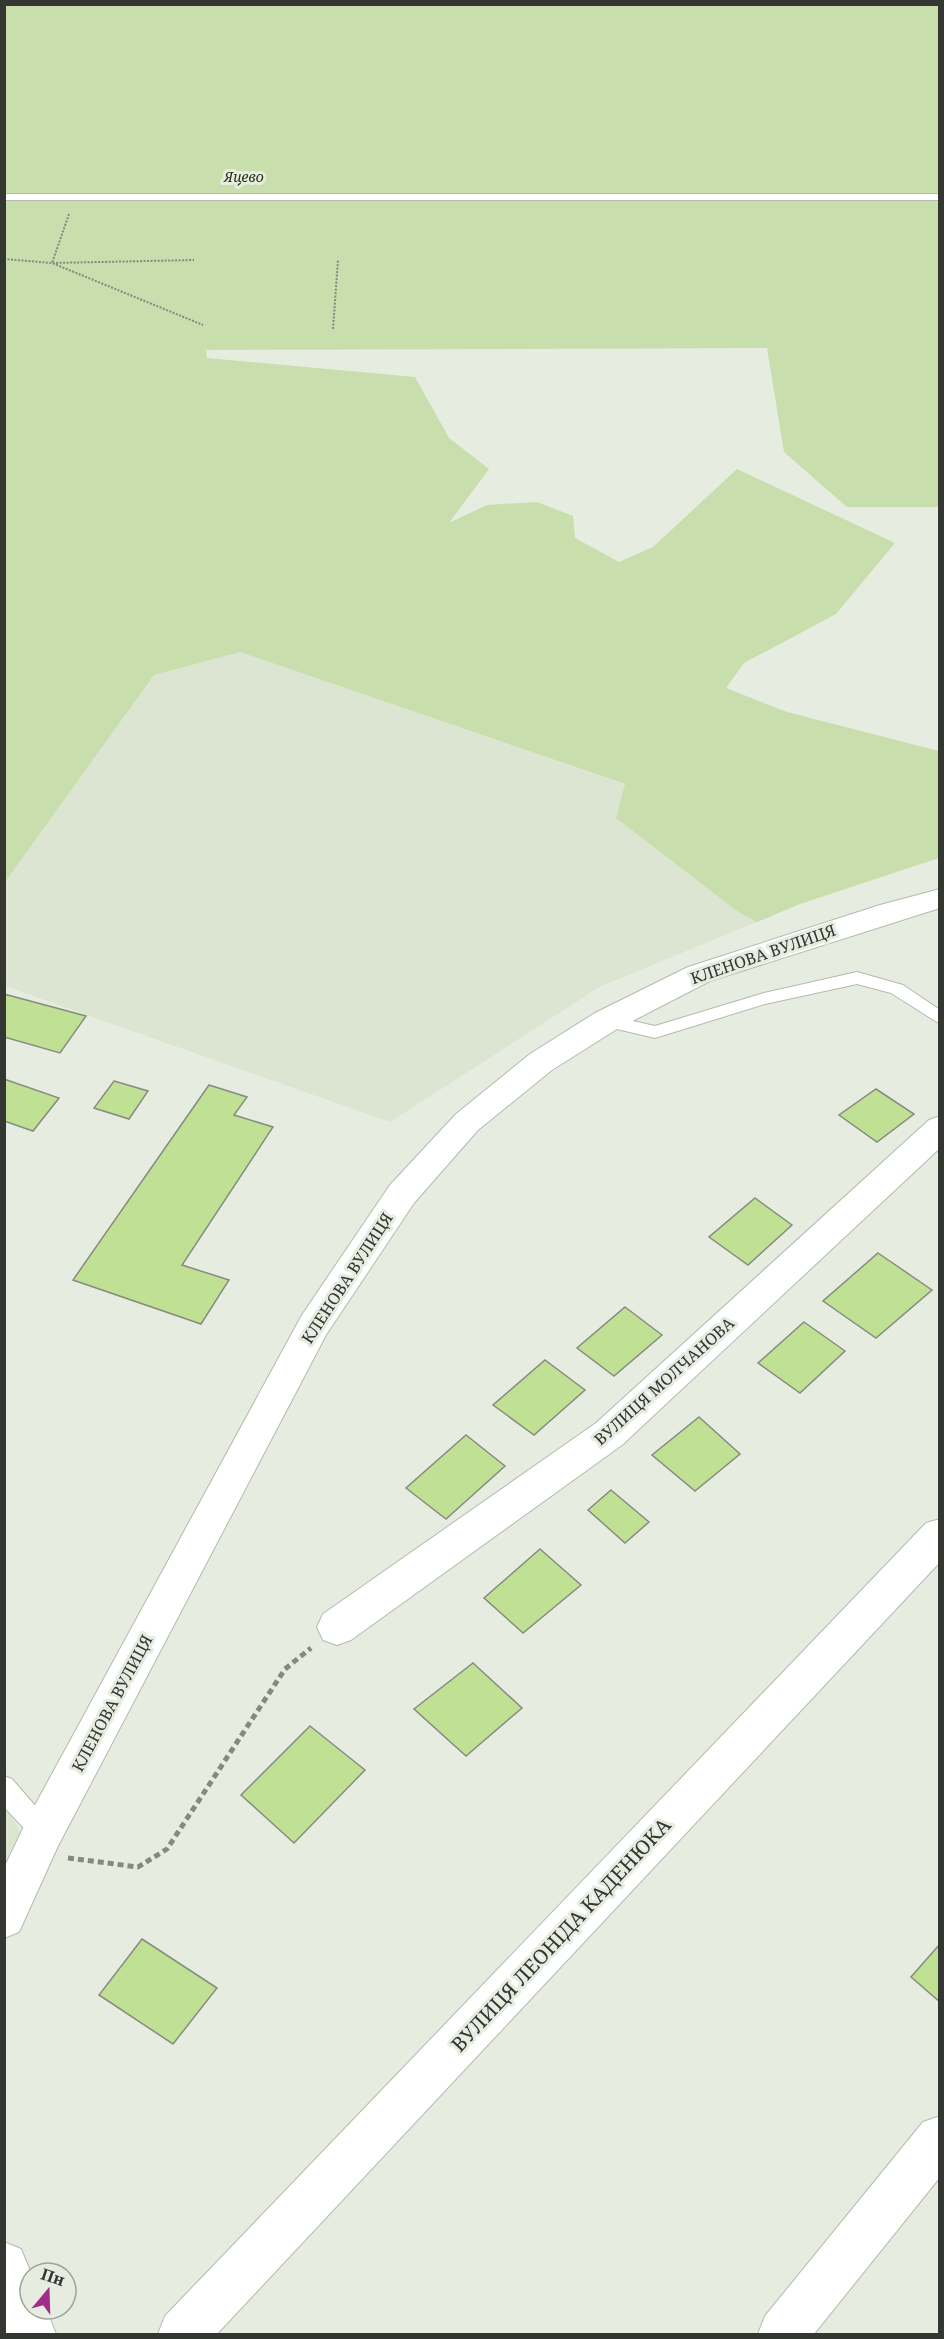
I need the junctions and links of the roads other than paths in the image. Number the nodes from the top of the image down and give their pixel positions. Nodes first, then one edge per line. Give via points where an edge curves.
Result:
1 (4, 197) edge
2 (939, 197) edge
3 (939, 898) edge
4 (939, 1018) edge
5 (606, 1021) junction
6 (939, 1128) edge
7 (939, 1535) edge
8 (337, 1627) road end
9 (4, 1787) edge
10 (38, 1843) junction
11 (4, 1917) edge
12 (939, 2139) edge
13 (4, 2266) edge
14 (31, 2334) edge
15 (183, 2334) edge
16 (783, 2334) edge

1 - 2 lane
3 - 5 street, КЛЕНОВА ВУЛИЦЯ via 699,974
4 - 5 lane via 897,989 857,978 764,999 655,1032
5 - 10 street, КЛЕНОВА ВУЛИЦЯ via 541,1062 467,1122 402,1194 314,1325
6 - 8 street, ВУЛИЦЯ МОЛЧАНОВА via 609,1434
7 - 15 street, ВУЛИЦЯ ЛЕОНІДА КАДЕНЮКА
9 - 10 lane
10 - 11 street, КЛЕНОВА ВУЛИЦЯ
12 - 16 street
13 - 14 street

